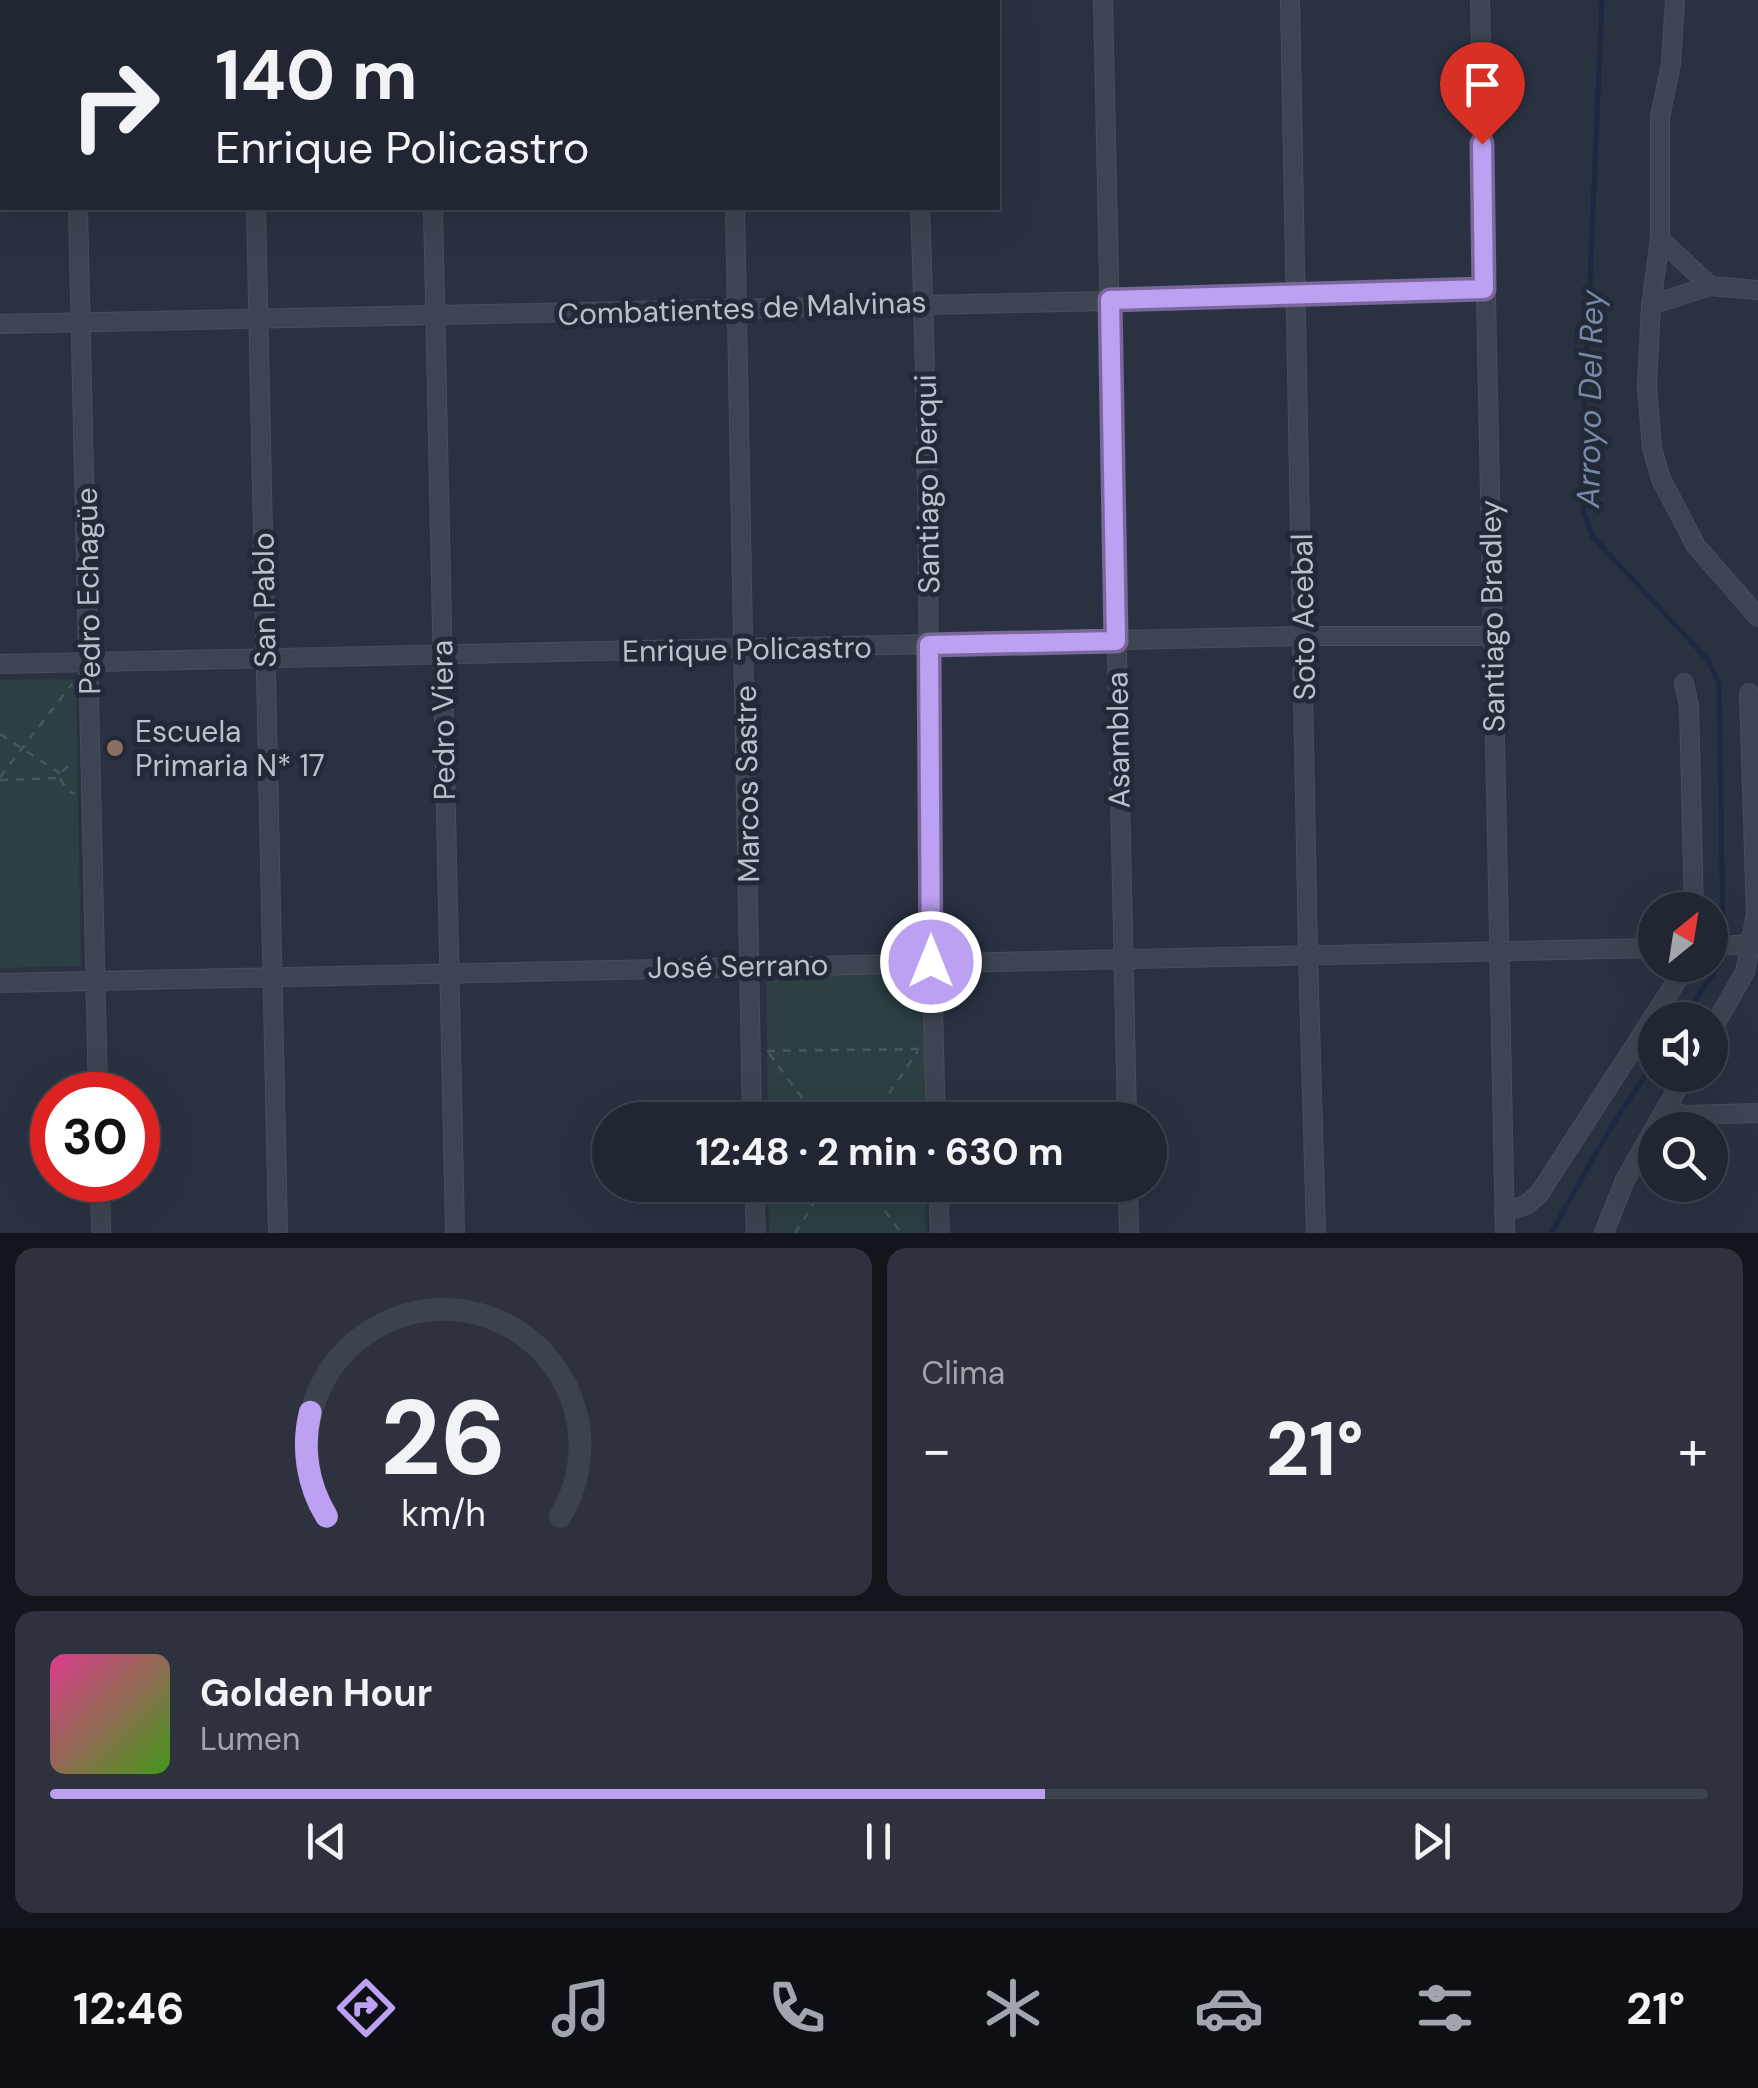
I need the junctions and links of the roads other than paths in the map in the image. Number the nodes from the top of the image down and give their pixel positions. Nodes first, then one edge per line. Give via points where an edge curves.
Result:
1 (1102, 0) edge
2 (1290, 0) edge
3 (1480, 0) edge
4 (1675, 0) edge
5 (78, 210) edge
6 (256, 210) edge
7 (433, 210) edge
8 (735, 210) edge
9 (920, 210) edge
10 (1660, 238) junction
11 (1710, 286) junction
12 (1484, 289) junction
13 (1758, 290) edge
14 (1294, 295) junction
15 (1110, 300) junction
16 (924, 302) junction
17 (1651, 305) junction
18 (737, 309) junction
19 (436, 315) junction
20 (257, 318) junction
21 (0, 324) edge
22 (80, 324) junction
23 (1758, 617) edge
24 (1304, 636) junction
25 (1494, 636) junction
26 (1116, 641) junction
27 (929, 645) junction
28 (745, 648) junction
29 (442, 656) junction
30 (266, 658) junction
31 (90, 661) junction
32 (0, 664) edge
33 (1684, 682) dead end
34 (1748, 693) dead end
35 (1755, 778) edge
36 (1694, 892) edge
37 (1755, 944) edge
38 (1728, 945) edge
39 (1638, 948) edge
40 (1500, 950) junction
41 (1308, 955) junction
42 (1124, 958) junction
43 (931, 962) junction
44 (750, 966) junction
45 (448, 973) junction
46 (270, 976) junction
47 (96, 980) junction
48 (1676, 982) edge
49 (0, 983) edge
50 (1728, 1002) edge
51 (98, 1072) edge
52 (1676, 1092) edge
53 (752, 1102) edge
54 (935, 1102) edge
55 (1127, 1102) edge
56 (1666, 1108) junction
57 (1758, 1114) edge
58 (100, 1202) edge
59 (755, 1202) edge
60 (939, 1202) edge
61 (1128, 1202) edge
62 (1504, 1212) junction
63 (101, 1233) edge
64 (278, 1233) edge
65 (456, 1233) edge
66 (756, 1233) edge
67 (940, 1233) edge
68 (1129, 1233) edge
69 (1316, 1233) edge
70 (1505, 1233) edge
71 (1604, 1233) edge

1 - 15 street, Asamblea
2 - 14 street, Soto Acebal
3 - 12 street, Santiago Bradley
4 - 10 street via 1660,118
5 - 22 street, Pedro Echagüe
6 - 20 street, San Pablo
7 - 19 street, Pedro Viera
8 - 18 street, Marcos Sastre
9 - 16 street, Santiago Derqui
10 - 11 street
10 - 17 street
11 - 13 street
11 - 17 street
12 - 14 street, Combatientes de Malvinas
12 - 25 street, Santiago Bradley
14 - 15 street, Combatientes de Malvinas
14 - 24 street, Soto Acebal
15 - 16 street, Combatientes de Malvinas
15 - 26 street, Asamblea
16 - 18 street, Combatientes de Malvinas
16 - 27 street, Santiago Derqui
17 - 23 street via 1648,400 1660,479 1696,546
18 - 19 street, Combatientes de Malvinas
18 - 28 street, Marcos Sastre
19 - 20 street, Combatientes de Malvinas
19 - 29 street, Pedro Viera
20 - 22 street, Combatientes de Malvinas
20 - 30 street, San Pablo
21 - 22 street, Combatientes de Malvinas
22 - 31 street, Pedro Echagüe
24 - 25 street, Enrique Policastro
24 - 26 street, Enrique Policastro
24 - 41 street, Soto Acebal
25 - 40 street, Santiago Bradley
26 - 27 street, Enrique Policastro
26 - 42 street, Asamblea
27 - 28 street, Enrique Policastro
27 - 43 street, Santiago Derqui
28 - 29 street, Enrique Policastro
28 - 44 street, Marcos Sastre
29 - 30 street, Enrique Policastro
29 - 45 street, Pedro Viera
30 - 31 street, Enrique Policastro
30 - 46 street, San Pablo
31 - 32 street, Enrique Policastro
31 - 47 street, Pedro Echagüe
33 - 36 street
34 - 35 street
35 - 37 street
37 - 38 street
37 - 50 street
39 - 40 street, José Serrano
40 - 41 street, José Serrano
40 - 62 street, Santiago Bradley
41 - 42 street, José Serrano
41 - 69 street, Soto Acebal
42 - 43 street, José Serrano
42 - 55 street, Asamblea
43 - 44 street, José Serrano
43 - 54 street, Santiago Derqui
44 - 45 street, José Serrano
44 - 53 street, Marcos Sastre
45 - 46 street, José Serrano
45 - 65 street, Pedro Viera
46 - 47 street, José Serrano
46 - 64 street, San Pablo
47 - 49 street, José Serrano
47 - 51 street, Pedro Echagüe
48 - 62 street via 1539,1194
52 - 56 street
56 - 57 street
56 - 71 street via 1624,1180
58 - 63 street
59 - 66 street
60 - 67 street
61 - 68 street
62 - 70 street, Santiago Bradley

